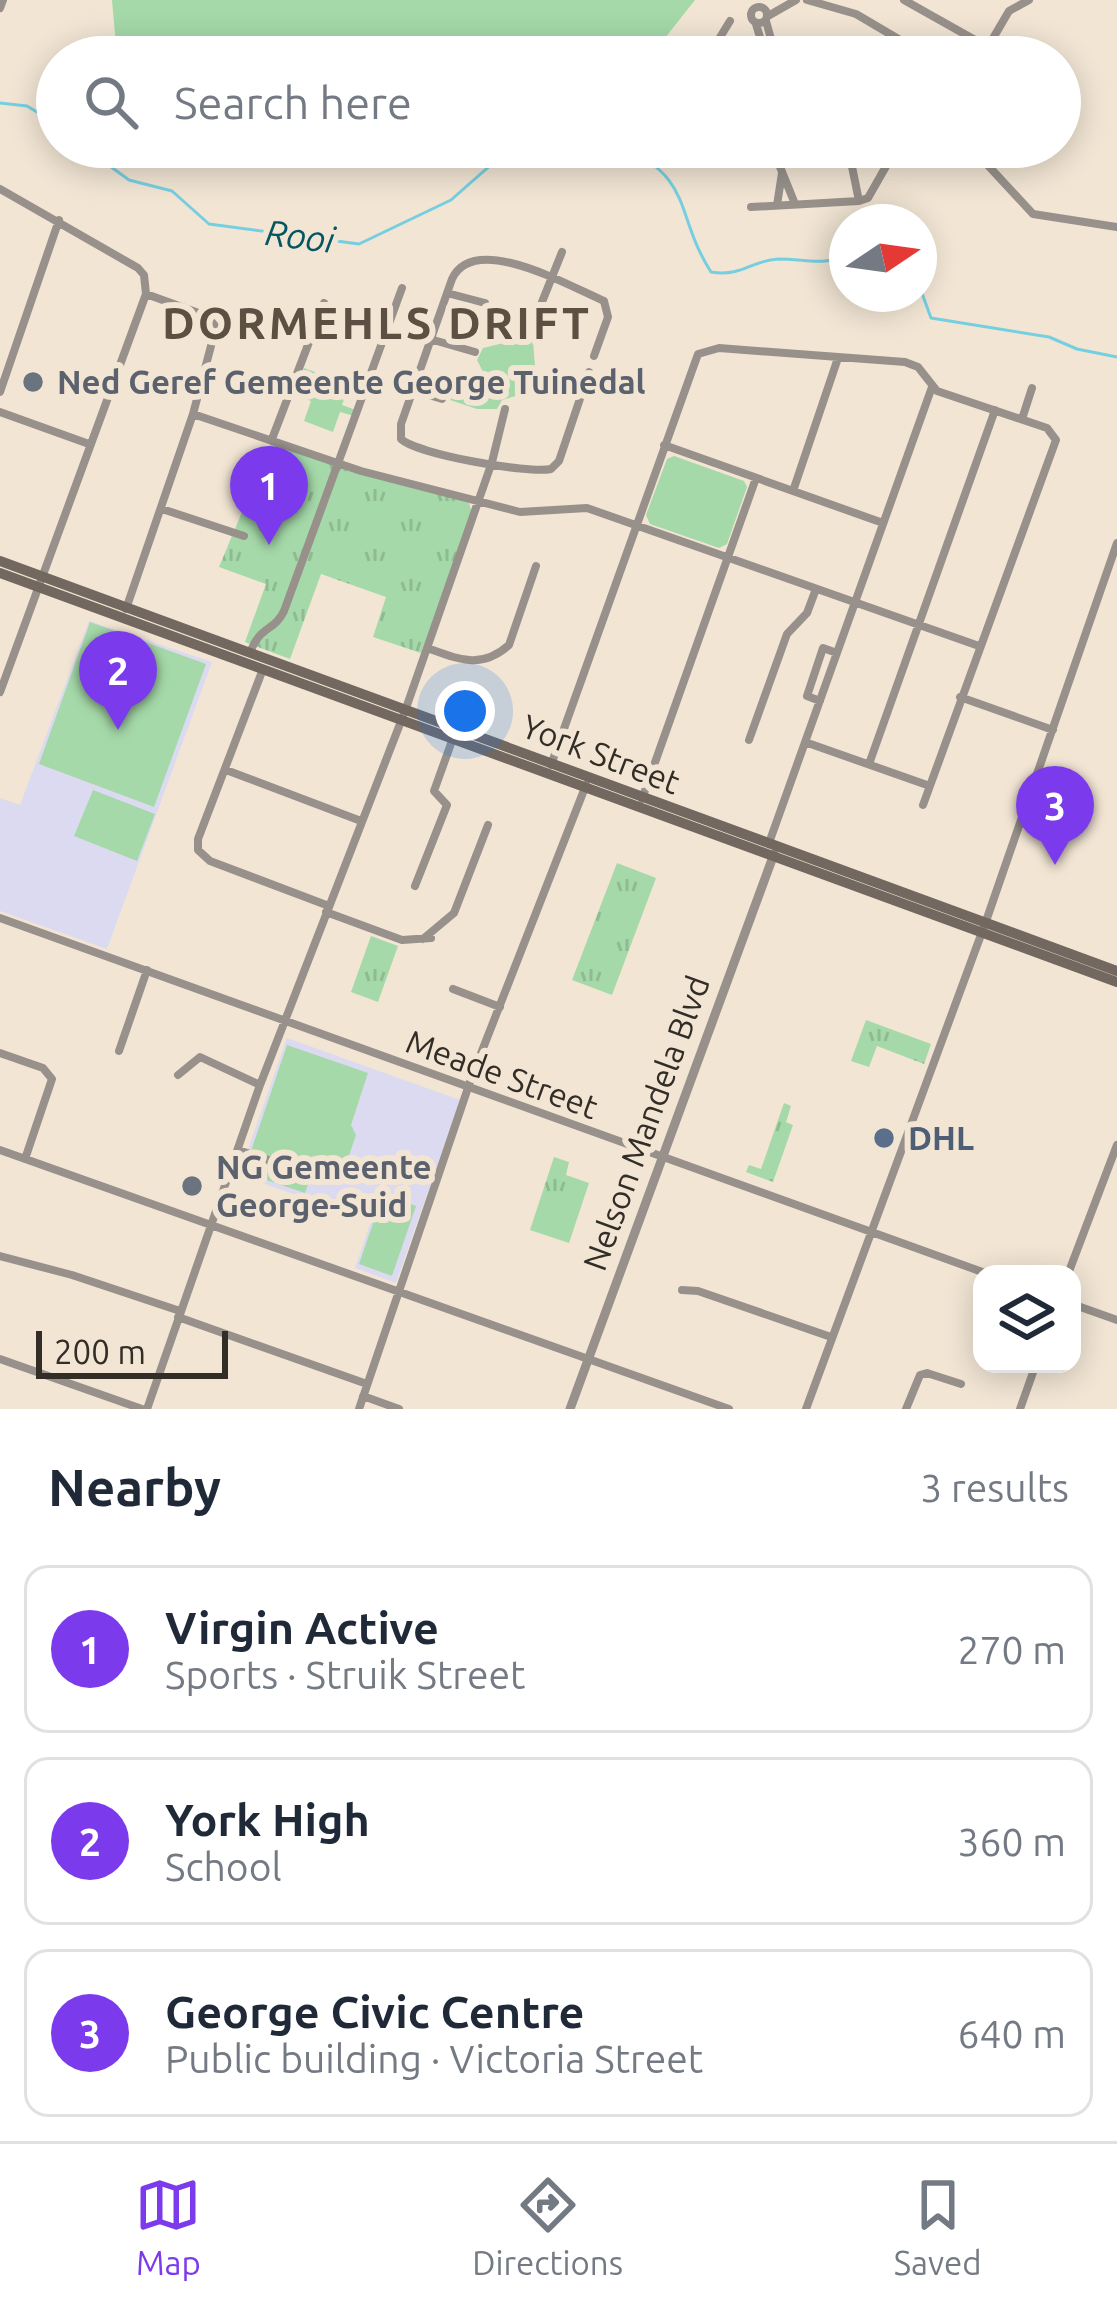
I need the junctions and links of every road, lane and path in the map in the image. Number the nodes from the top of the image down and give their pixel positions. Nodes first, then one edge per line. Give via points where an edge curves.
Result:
1 (796, 0) edge
2 (807, 0) edge
3 (853, 0) edge
4 (904, 0) edge
5 (1029, 0) edge
6 (849, 12) junction
7 (763, 13) junction
8 (752, 19) junction
9 (730, 20) dead end
10 (720, 36) edge
11 (761, 36) edge
12 (768, 36) edge
13 (892, 36) edge
14 (968, 36) edge
15 (995, 36) edge
16 (781, 168) edge
17 (852, 168) edge
18 (885, 168) edge
19 (990, 168) edge
20 (783, 172) junction
21 (879, 179) junction
22 (855, 180) junction
23 (0, 189) edge
24 (860, 201) junction
25 (795, 204) junction
26 (777, 205) junction
27 (751, 207) dead end
28 (59, 220) junction
29 (1117, 227) edge
30 (562, 252) dead end
31 (550, 279) junction
32 (402, 287) dead end
33 (447, 293) junction
34 (146, 294) junction
35 (324, 303) dead end
36 (485, 303) dead end
37 (530, 332) dead end
38 (430, 339) junction
39 (475, 352) dead end
40 (594, 356) dead end
41 (838, 358) junction
42 (589, 372) dead end
43 (932, 387) junction
44 (1032, 388) dead end
45 (413, 390) junction
46 (0, 392) edge
47 (442, 399) dead end
48 (506, 409) dead end
49 (995, 410) junction
50 (0, 412) edge
51 (194, 414) junction
52 (1022, 419) junction
53 (272, 439) junction
54 (89, 444) junction
55 (664, 445) junction
56 (492, 462) junction
57 (340, 464) junction
58 (756, 478) junction
59 (793, 491) junction
60 (479, 500) junction
61 (162, 508) junction
62 (884, 523) junction
63 (636, 526) junction
64 (244, 536) dead end
65 (1117, 543) edge
66 (728, 558) junction
67 (0, 561) edge
68 (536, 566) dead end
69 (0, 572) edge
70 (42, 582) junction
71 (816, 590) junction
72 (855, 603) junction
73 (124, 612) junction
74 (918, 625) junction
75 (979, 646) junction
76 (427, 648) junction
77 (250, 653) junction
78 (263, 669) junction
79 (0, 692) edge
80 (960, 697) junction
81 (404, 715) junction
82 (1053, 730) junction
83 (453, 738) junction
84 (749, 740) dead end
85 (806, 742) junction
86 (868, 764) junction
87 (550, 768) junction
88 (226, 770) junction
89 (587, 782) junction
90 (927, 785) junction
91 (641, 802) junction
92 (923, 805) dead end
93 (361, 821) junction
94 (488, 825) dead end
95 (771, 850) junction
96 (416, 886) dead end
97 (328, 909) junction
98 (0, 918) edge
99 (984, 928) junction
100 (147, 970) junction
101 (1116, 972) edge
102 (453, 989) dead end
103 (500, 1007) junction
104 (285, 1019) junction
105 (118, 1051) dead end
106 (0, 1053) edge
107 (178, 1075) dead end
108 (260, 1085) junction
109 (470, 1088) junction
110 (1117, 1145) edge
111 (0, 1150) edge
112 (238, 1150) junction
113 (662, 1157) junction
114 (25, 1159) junction
115 (314, 1175) dead end
116 (210, 1225) junction
117 (870, 1232) junction
118 (0, 1256) edge
119 (1071, 1265) edge
120 (973, 1269) edge
121 (682, 1290) dead end
122 (400, 1291) junction
123 (1081, 1307) edge
124 (179, 1314) junction
125 (1117, 1320) edge
126 (831, 1337) junction
127 (588, 1358) junction
128 (0, 1359) edge
129 (1033, 1373) edge
130 (367, 1384) junction
131 (962, 1384) dead end
132 (363, 1396) junction
133 (144, 1409) edge
134 (358, 1409) edge
135 (399, 1409) edge
136 (570, 1409) edge
137 (729, 1409) edge
138 (806, 1409) edge
139 (906, 1409) edge
140 (1020, 1409) edge

1 - 7 street
2 - 6 street
3 - 6 street
4 - 14 street
5 - 15 street via 1010,11
6 - 13 street
7 - 8 street
7 - 8 street via 760,23
7 - 12 street
8 - 11 street
9 - 10 street
16 - 20 street
17 - 22 street
18 - 21 street
19 - 29 street via 1033,214
20 - 25 street
20 - 26 street
21 - 22 street
21 - 24 street
22 - 24 street
23 - 28 street
24 - 25 street
25 - 26 street
26 - 27 street
28 - 34 street via 138,268
28 - 46 street
30 - 31 street
31 - 33 street via 492,257 460,267
31 - 37 street
31 - 40 street via 607,304
32 - 57 street
33 - 36 street
33 - 38 street
34 - 51 street via 207,316 216,327
34 - 54 street
35 - 53 street
38 - 39 street
38 - 45 street
41 - 43 street via 912,364
41 - 55 street via 702,350
41 - 59 street
42 - 56 street via 556,466 540,472
43 - 49 street
43 - 62 street
44 - 52 street
45 - 47 street
45 - 56 street via 399,431 404,444
48 - 56 street
49 - 52 street
49 - 74 street
50 - 54 street
51 - 53 street
51 - 61 street
52 - 75 street via 1054,434 1054,446
53 - 57 street
54 - 70 street
55 - 58 street
55 - 63 street
56 - 60 street
57 - 60 street
57 - 77 street via 280,620 259,633
58 - 59 street
58 - 66 street
59 - 62 street
60 - 63 street via 524,512 580,507
60 - 76 street
61 - 64 street
61 - 73 street
62 - 72 street
63 - 66 street
63 - 87 street
65 - 82 street
66 - 71 street
66 - 91 street
67 - 70 main road, York Street
68 - 76 street via 502,651 470,663
69 - 70 main road, York Street
70 - 73 main road, York Street
70 - 79 street
71 - 72 street
71 - 84 street via 787,634
72 - 74 street
72 - 85 street
73 - 77 main road, York Street
73 - 78 main road, York Street
74 - 75 street
74 - 86 street
75 - 80 street
76 - 81 street
77 - 81 main road, York Street
78 - 81 main road, York Street
78 - 88 street
80 - 82 street
80 - 90 street
81 - 83 main road, York Street
81 - 87 main road, York Street
81 - 93 street
82 - 99 street
83 - 87 main road, York Street
83 - 96 street via 434,788 447,805
85 - 86 street
85 - 95 street
86 - 90 street
87 - 89 main road, York Street
88 - 93 street
88 - 97 street via 198,839 200,854
89 - 91 main road, York Street
89 - 103 street
90 - 92 street
91 - 95 main road, York Street
93 - 97 street
94 - 97 street via 454,914 427,938 398,938
95 - 99 main road, York Street
95 - 113 street, Nelson Mandela Blvd
97 - 104 street
98 - 100 street, Meade Street
99 - 101 main road, York Street
99 - 117 street
100 - 104 street, Meade Street
100 - 105 street
102 - 103 street
103 - 109 street
104 - 108 street
104 - 109 street, Meade Street
106 - 114 street via 52,1079
107 - 108 street via 200,1057
108 - 112 street
109 - 113 street, Meade Street
109 - 122 street
110 - 119 street
111 - 114 street
112 - 115 street
112 - 116 street
113 - 117 street, Meade Street
113 - 127 street, Nelson Mandela Blvd
114 - 116 street
116 - 122 street
116 - 124 street
117 - 120 street, Meade Street
117 - 126 street
118 - 124 street
121 - 126 street
122 - 127 street
122 - 130 street
123 - 125 street
124 - 130 street
124 - 133 street
126 - 138 street
127 - 136 street, Nelson Mandela Blvd
127 - 137 street
128 - 133 street
129 - 140 street
130 - 132 street
131 - 139 street via 920,1375
132 - 134 street
132 - 135 street

